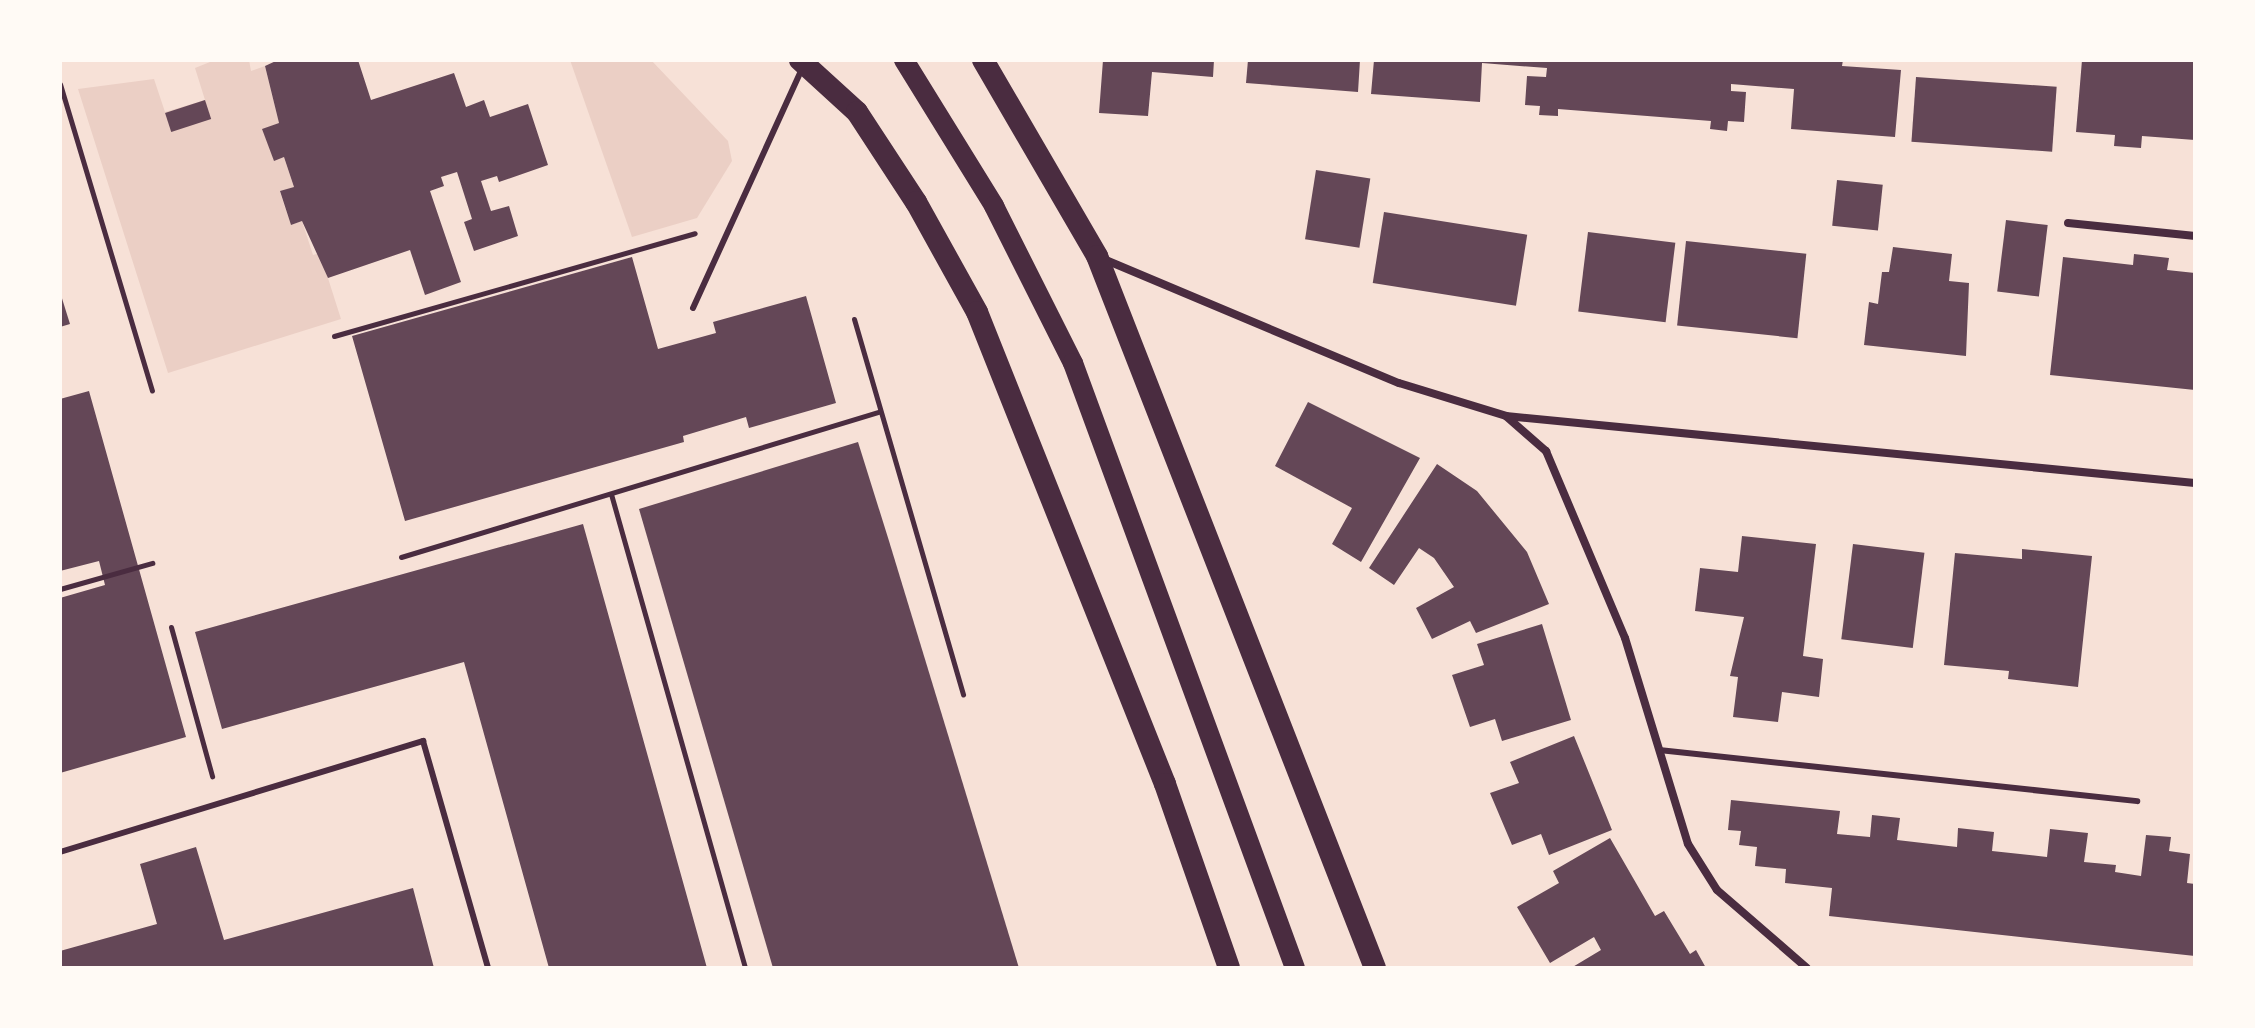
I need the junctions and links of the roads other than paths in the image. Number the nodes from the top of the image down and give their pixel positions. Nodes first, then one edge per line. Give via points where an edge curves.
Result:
1 (904, 60) edge
2 (983, 60) edge
3 (802, 62) edge
4 (2068, 223) dead end
5 (2195, 236) edge
6 (1097, 256) junction
7 (693, 308) dead end
8 (1506, 416) junction
9 (2195, 483) edge
10 (1655, 749) junction
11 (2137, 801) dead end
12 (60, 852) edge
13 (488, 968) edge
14 (1229, 968) edge
15 (1295, 968) edge
16 (1375, 968) edge
17 (1807, 968) edge

1 - 15 main road via 994,206 1073,363
2 - 6 highway
3 - 7 lane
3 - 14 highway via 857,112 916,202 977,312 1165,784
4 - 5 street
6 - 8 street via 1399,383
6 - 16 highway
8 - 9 street
8 - 10 street via 1546,451 1625,638
10 - 11 lane
10 - 17 street via 1688,844 1717,890
12 - 13 lane via 423,741

